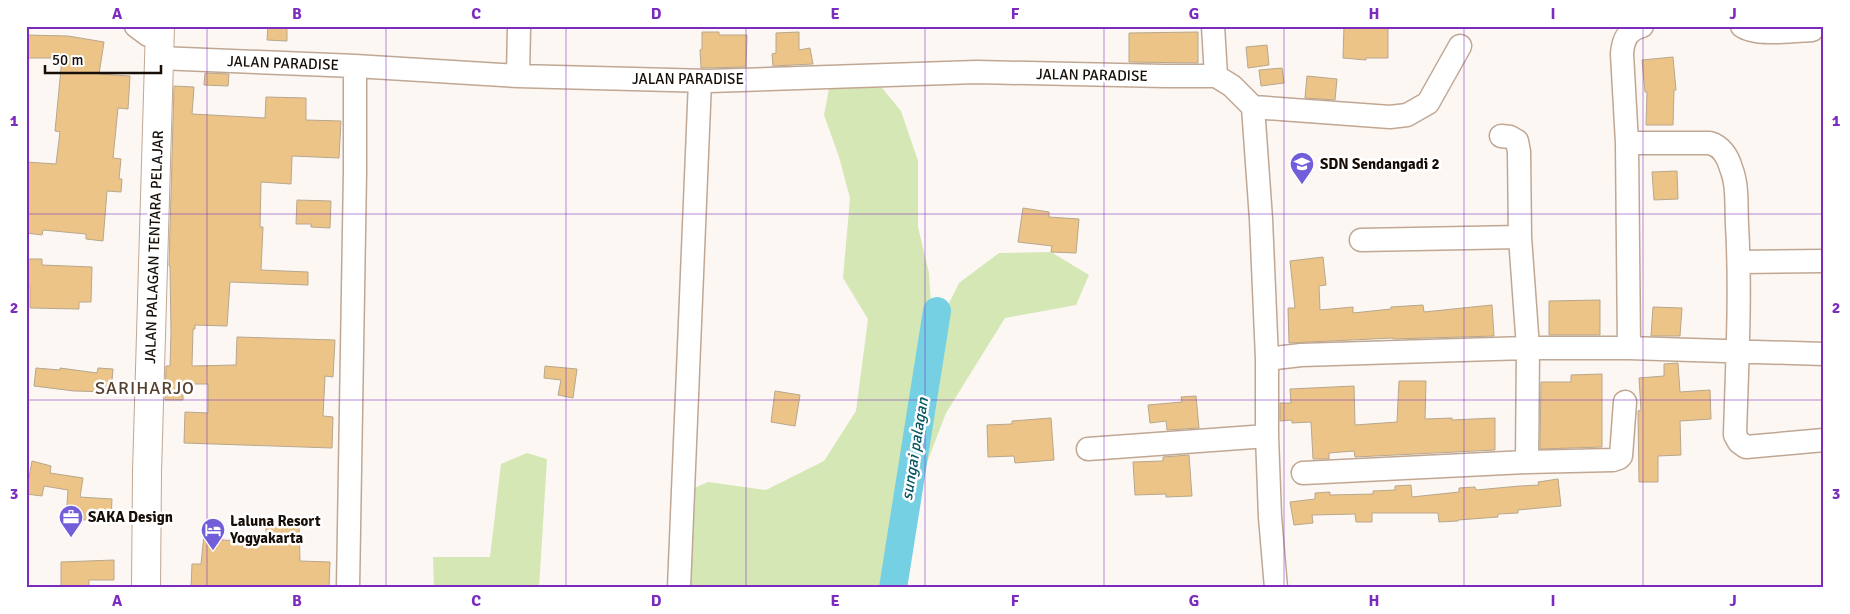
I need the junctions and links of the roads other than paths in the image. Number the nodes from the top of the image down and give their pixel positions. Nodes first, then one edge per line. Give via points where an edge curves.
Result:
1 (519, 26) edge
2 (1213, 26) edge
3 (1642, 26) edge
4 (1742, 26) edge
5 (1812, 30) dead end
6 (153, 37) edge
7 (1460, 46) dead end
8 (355, 66) junction
9 (518, 76) junction
10 (1216, 76) junction
11 (700, 81) junction
12 (1253, 107) junction
13 (1501, 136) dead end
14 (1626, 143) junction
15 (1520, 237) junction
16 (1361, 240) dead end
17 (1824, 261) edge
18 (1740, 262) junction
19 (1528, 348) junction
20 (1629, 348) junction
21 (1737, 350) junction
22 (1824, 354) edge
23 (1267, 359) junction
24 (1625, 402) dead end
25 (1266, 436) junction
26 (1824, 440) edge
27 (1088, 449) dead end
28 (1527, 462) junction
29 (1303, 473) dead end
30 (146, 588) edge
31 (348, 588) edge
32 (679, 588) edge
33 (1276, 588) edge

1 - 9 street
2 - 10 street
3 - 14 street via 1629,31 1623,43
4 - 5 street via 1782,32
6 - 8 street, JALAN PARADISE
6 - 30 main road, JALAN PALAGAN TENTARA PELAJAR
7 - 12 street via 1428,103 1407,115 1390,117
8 - 9 street, JALAN PARADISE
8 - 31 street
9 - 11 street, JALAN PARADISE
10 - 11 street, JALAN PARADISE via 976,72
10 - 12 street via 1232,86
11 - 32 street
12 - 23 street
13 - 15 street via 1517,141
14 - 18 street via 1710,143 1722,151 1732,168 1735,186
14 - 20 street
15 - 16 street
15 - 19 street
17 - 18 street
18 - 21 street
19 - 20 street
19 - 23 street via 1301,355
19 - 28 street
20 - 21 street
21 - 22 street
21 - 26 street via 1735,435 1739,442 1746,447
23 - 25 street
24 - 28 street via 1620,458
25 - 27 street
25 - 33 street
28 - 29 street

